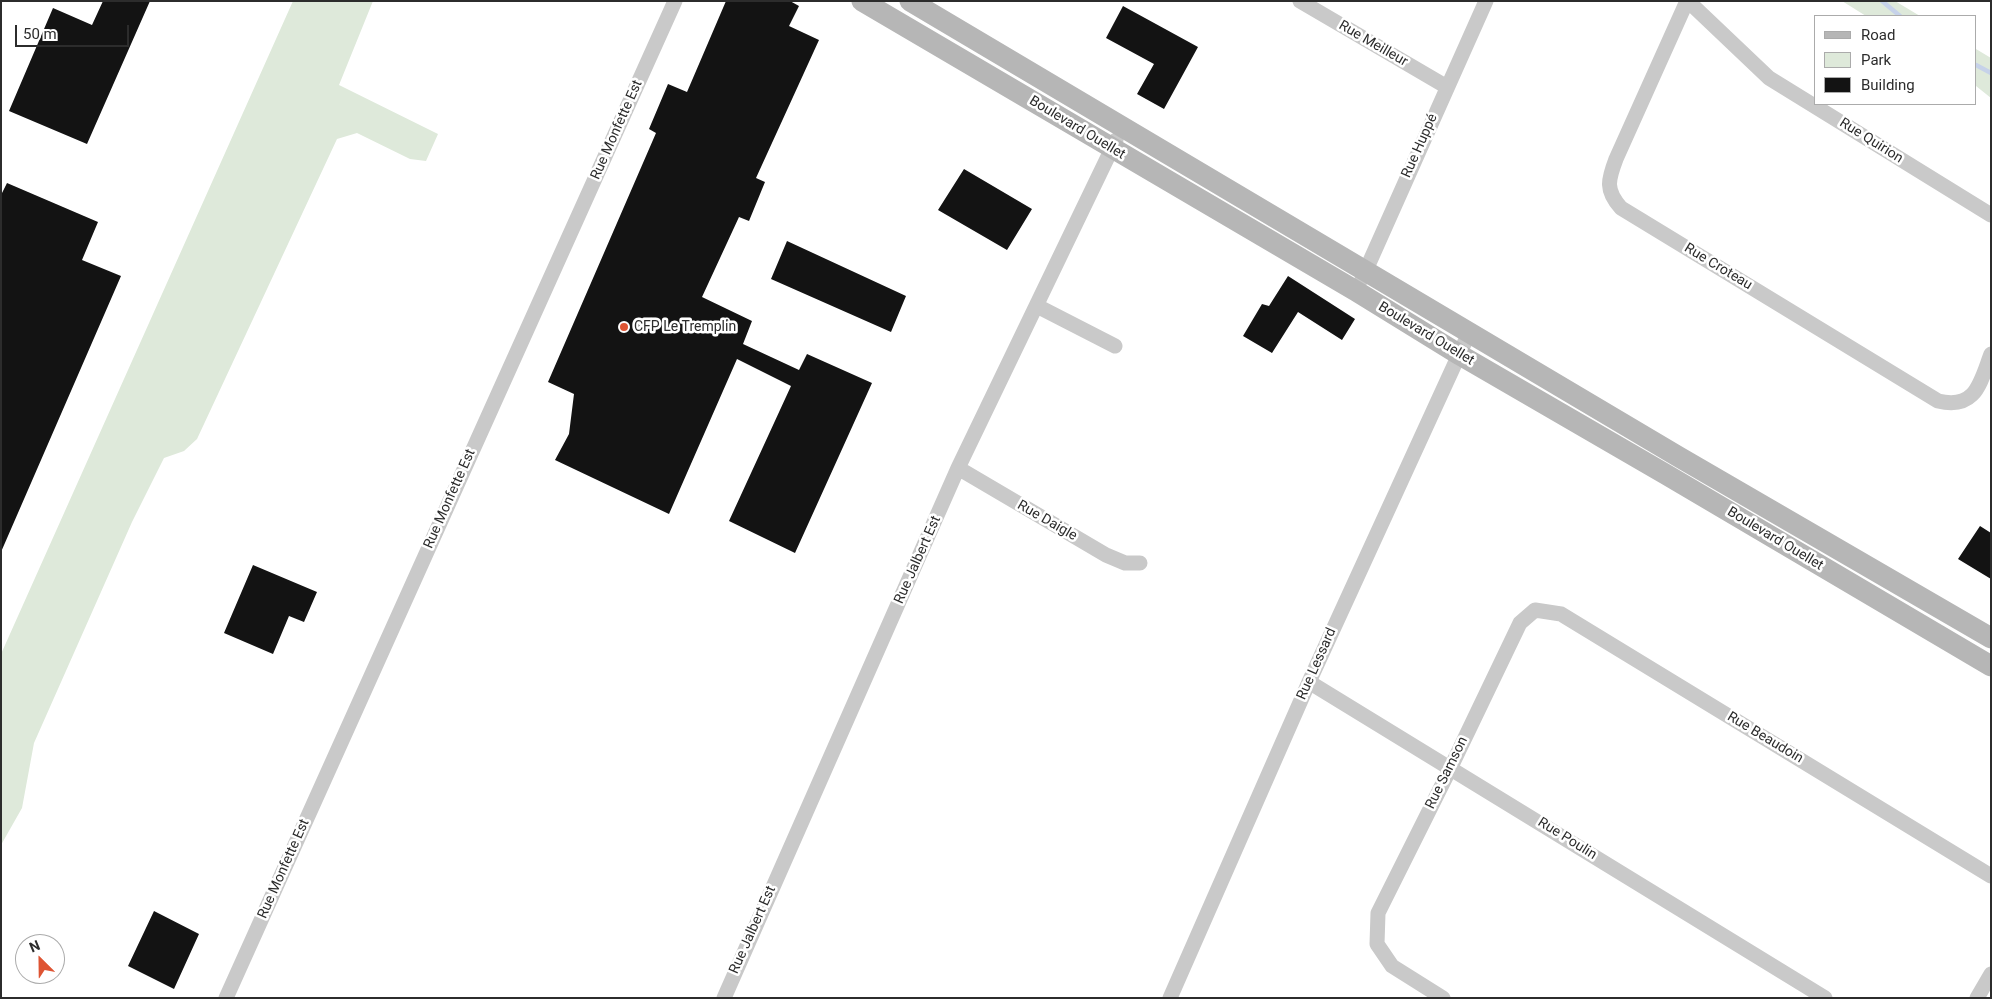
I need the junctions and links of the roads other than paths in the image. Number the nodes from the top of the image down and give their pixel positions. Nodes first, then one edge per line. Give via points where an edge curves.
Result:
1 (675, 1) edge
2 (862, 1) edge
3 (910, 1) edge
4 (1300, 1) edge
5 (1486, 1) edge
6 (1688, 1) edge
7 (1317, 6) edge
8 (1447, 87) junction
9 (1122, 127) junction
10 (1112, 149) junction
11 (1991, 215) edge
12 (1364, 271) junction
13 (1356, 292) junction
14 (1037, 306) junction
15 (1470, 333) junction
16 (1115, 346) dead end
17 (1991, 354) edge
18 (1460, 355) junction
19 (958, 468) junction
20 (1140, 563) dead end
21 (1535, 610) joint
22 (1991, 638) edge
23 (1991, 666) edge
24 (1309, 682) junction
25 (1451, 767) junction
26 (1991, 876) edge
27 (1991, 974) edge
28 (226, 998) edge
29 (724, 998) edge
30 (1170, 998) edge
31 (1443, 998) edge
32 (1825, 998) edge
33 (1977, 998) edge

1 - 28 street, Rue Monfette Est
2 - 10 street, Boulevard Ouellet
3 - 9 street, Boulevard Ouellet
4 - 7 street, Rue Meilleur
5 - 8 street, Rue Huppé
6 - 11 street, Rue Quirion via 1769,78
6 - 17 street, Rue Croteau via 1616,159 1609,186 1611,197 1621,208 1938,401 1959,403 1971,397 1978,389
7 - 8 street, Rue Meilleur
8 - 12 street, Rue Huppé
9 - 10 street, Rue Jalbert Est
9 - 12 street, Boulevard Ouellet
10 - 13 street, Boulevard Ouellet
10 - 14 street, Rue Jalbert Est
12 - 13 street, Rue Huppé
12 - 15 street, Boulevard Ouellet
13 - 18 street, Boulevard Ouellet
14 - 16 street
14 - 19 street, Rue Jalbert Est
15 - 18 street, Rue Lessard
15 - 22 street, Boulevard Ouellet
18 - 23 street, Boulevard Ouellet
18 - 24 street, Rue Lessard
19 - 20 street, Rue Daigle via 1106,555 1125,563
19 - 29 street, Rue Jalbert Est
21 - 25 street, Rue Samson via 1520,623
21 - 26 street, Rue Beaudoin via 1561,614
24 - 25 street, Rue Poulin
24 - 30 street, Rue Lessard
25 - 31 street, Rue Samson via 1378,913 1377,944 1392,966
25 - 32 street, Rue Poulin
27 - 33 street

